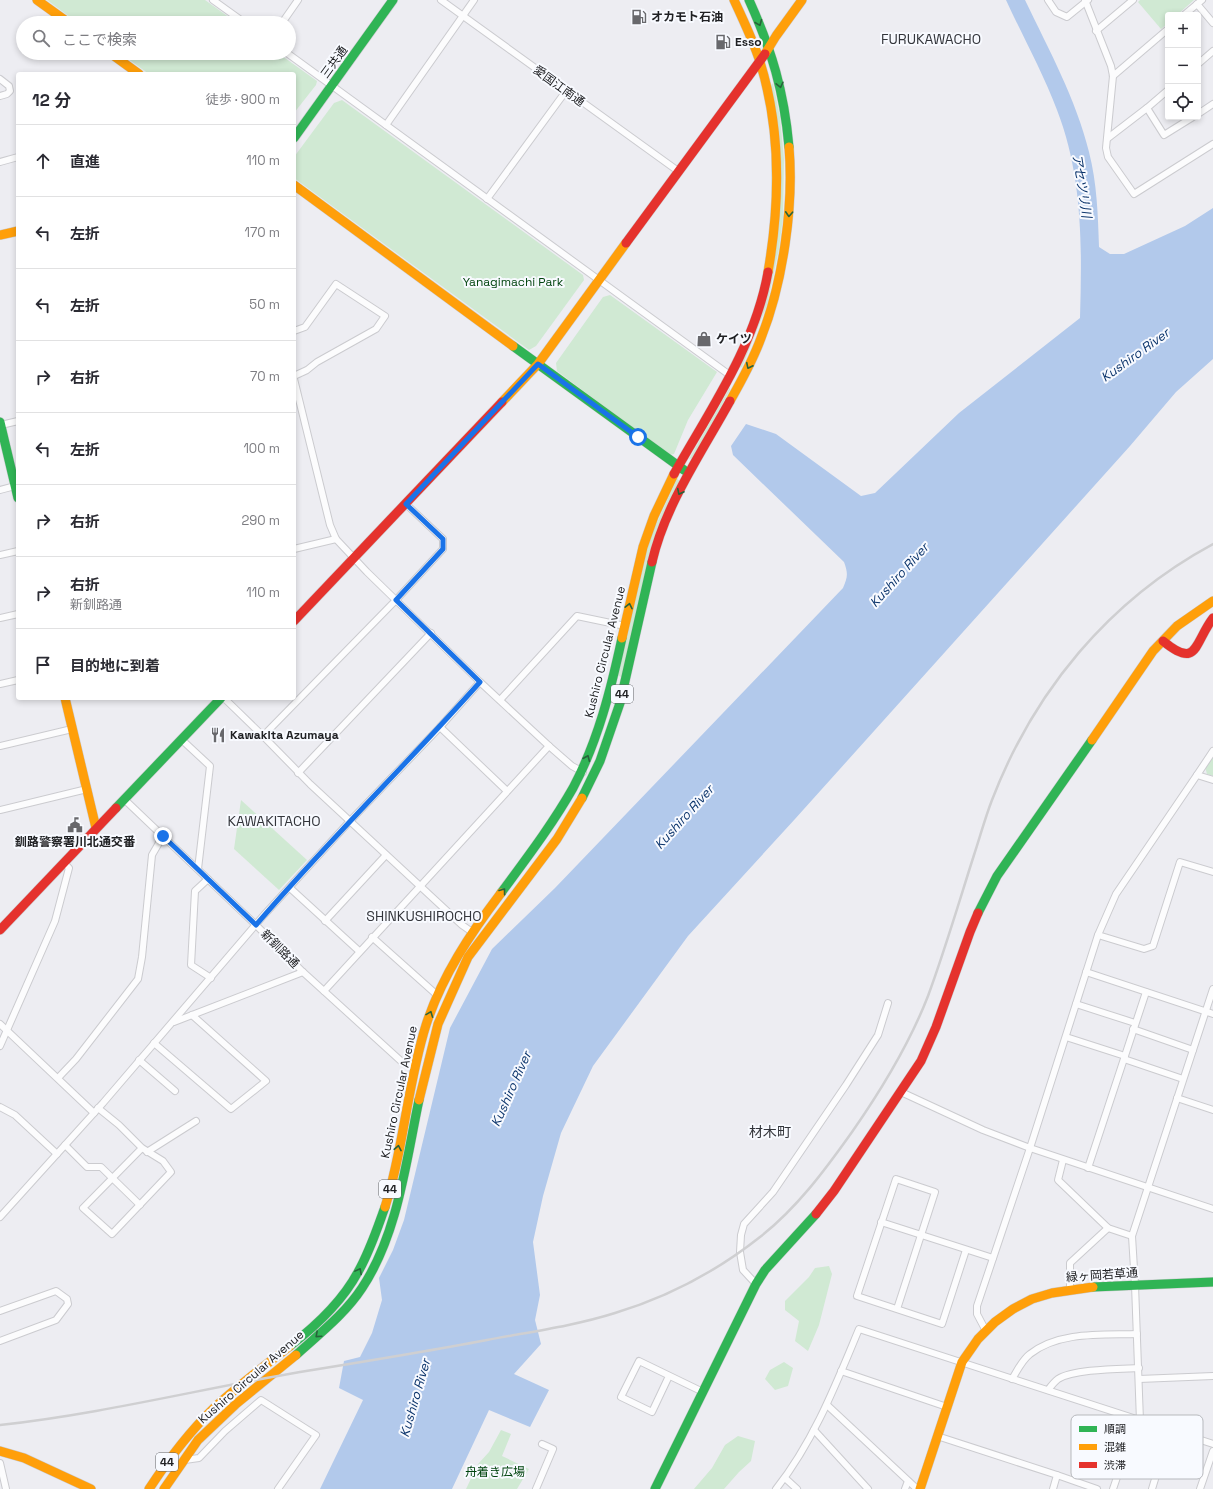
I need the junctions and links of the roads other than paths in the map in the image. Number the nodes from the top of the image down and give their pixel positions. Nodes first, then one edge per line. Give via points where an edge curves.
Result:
1 (37, 0) edge
2 (213, 0) edge
3 (298, 0) edge
4 (393, 0) edge
5 (440, 0) edge
6 (474, 0) edge
7 (734, 0) edge
8 (749, 0) edge
9 (802, 0) edge
10 (1048, 0) edge
11 (1133, 0) edge
12 (1086, 1) edge
13 (1199, 2) edge
14 (1187, 12) edge
15 (59, 16) edge
16 (235, 16) edge
17 (287, 16) edge
18 (462, 16) junction
19 (1213, 23) edge
20 (1096, 31) junction
21 (1165, 32) edge
22 (769, 48) junction
23 (1213, 51) edge
24 (119, 60) edge
25 (296, 60) edge
26 (1201, 61) edge
27 (760, 62) junction
28 (135, 72) edge
29 (1113, 76) junction
30 (0, 79) edge
31 (331, 86) junction
32 (566, 91) junction
33 (1165, 93) edge
34 (0, 96) edge
35 (1213, 104) edge
36 (1148, 108) junction
37 (1201, 112) edge
38 (1188, 120) edge
39 (386, 125) junction
40 (296, 135) edge
41 (1108, 138) junction
42 (1213, 144) edge
43 (16, 158) edge
44 (0, 162) edge
45 (678, 171) junction
46 (296, 186) edge
47 (488, 200) junction
48 (16, 231) edge
49 (0, 235) edge
50 (599, 281) junction
51 (296, 330) edge
52 (538, 364) junction
53 (296, 376) edge
54 (730, 376) junction
55 (740, 382) junction
56 (296, 385) edge
57 (16, 421) edge
58 (0, 424) edge
59 (679, 466) junction
60 (689, 474) junction
61 (15, 486) junction
62 (0, 490) edge
63 (16, 490) edge
64 (406, 504) junction
65 (336, 540) junction
66 (296, 549) edge
67 (16, 551) edge
68 (0, 555) edge
69 (354, 558) junction
70 (396, 600) junction
71 (1213, 601) edge
72 (16, 614) edge
73 (0, 618) edge
74 (1213, 618) edge
75 (296, 619) edge
76 (625, 626) junction
77 (431, 633) junction
78 (1162, 641) junction
79 (16, 680) edge
80 (480, 682) junction
81 (0, 684) edge
82 (65, 700) edge
83 (220, 700) edge
84 (224, 700) edge
85 (500, 700) junction
86 (440, 727) junction
87 (72, 729) junction
88 (263, 736) junction
89 (182, 740) junction
90 (0, 746) edge
91 (549, 746) junction
92 (1213, 750) edge
93 (581, 771) junction
94 (298, 773) junction
95 (1197, 775) junction
96 (593, 777) junction
97 (1213, 780) edge
98 (87, 789) junction
99 (507, 791) junction
100 (125, 800) junction
101 (0, 810) edge
102 (350, 821) junction
103 (96, 828) junction
104 (163, 836) junction
105 (386, 855) junction
106 (64, 863) junction
107 (198, 869) junction
108 (1213, 872) edge
109 (208, 879) junction
110 (420, 886) junction
111 (290, 888) junction
112 (325, 921) junction
113 (256, 925) junction
114 (0, 930) edge
115 (472, 932) junction
116 (1098, 935) junction
117 (372, 937) junction
118 (359, 951) junction
119 (303, 972) junction
120 (1086, 972) junction
121 (211, 978) junction
122 (1213, 989) edge
123 (324, 990) junction
124 (1146, 992) junction
125 (437, 995) junction
126 (888, 1003) dead end
127 (1076, 1004) junction
128 (1206, 1011) junction
129 (1213, 1014) edge
130 (192, 1015) junction
131 (173, 1022) junction
132 (0, 1024) edge
133 (1134, 1026) junction
134 (6, 1031) junction
135 (1066, 1037) junction
136 (154, 1042) junction
137 (0, 1046) edge
138 (1193, 1050) junction
139 (1124, 1057) junction
140 (139, 1060) junction
141 (415, 1065) junction
142 (427, 1068) junction
143 (58, 1078) junction
144 (1183, 1079) junction
145 (175, 1091) dead end
146 (901, 1092) junction
147 (1177, 1098) junction
148 (0, 1107) edge
149 (96, 1110) junction
150 (1213, 1110) edge
151 (196, 1121) dead end
152 (65, 1145) junction
153 (1030, 1148) junction
154 (145, 1150) junction
155 (56, 1154) junction
156 (1063, 1160) junction
157 (1088, 1168) junction
158 (112, 1178) junction
159 (1148, 1188) junction
160 (140, 1206) junction
161 (1213, 1209) edge
162 (0, 1217) edge
163 (881, 1222) junction
164 (1108, 1228) junction
165 (921, 1235) junction
166 (1132, 1236) junction
167 (966, 1250) junction
168 (993, 1258) junction
169 (1213, 1282) edge
170 (756, 1284) junction
171 (1135, 1284) junction
172 (1070, 1288) junction
173 (897, 1309) junction
174 (0, 1311) edge
175 (986, 1330) junction
176 (1137, 1334) junction
177 (0, 1340) edge
178 (962, 1362) junction
179 (1139, 1368) junction
180 (841, 1371) junction
181 (670, 1376) junction
182 (1213, 1376) edge
183 (1012, 1379) junction
184 (1139, 1379) junction
185 (1048, 1390) junction
186 (703, 1392) junction
187 (827, 1405) junction
188 (947, 1407) junction
189 (1124, 1415) edge
190 (1139, 1415) edge
191 (814, 1430) junction
192 (937, 1436) junction
193 (1203, 1441) edge
194 (542, 1444) dead end
195 (1213, 1444) edge
196 (0, 1451) edge
197 (1213, 1451) edge
198 (183, 1461) junction
199 (0, 1463) edge
200 (1057, 1475) junction
201 (785, 1478) junction
202 (1117, 1479) edge
203 (1155, 1479) edge
204 (908, 1481) junction
205 (6, 1489) edge
206 (91, 1489) edge
207 (149, 1489) edge
208 (164, 1489) edge
209 (278, 1489) edge
210 (536, 1489) edge
211 (655, 1489) edge
212 (776, 1489) edge
213 (798, 1489) edge
214 (868, 1489) edge
215 (905, 1489) edge
216 (917, 1489) edge
217 (920, 1489) edge
218 (1053, 1489) edge
219 (1097, 1489) edge
220 (1113, 1489) edge
221 (1152, 1489) edge
222 (1200, 1489) edge

1 - 15 main road
2 - 16 street
3 - 17 street
4 - 31 main road, 三共通
5 - 18 street, 愛国江南通
6 - 18 street
7 - 27 main road, Kushiro Circular Avenue / 44
8 -> 22 main road, Kushiro Circular Avenue / 44
9 - 22 main road
10 - 12 street via 1056,12 1067,17
11 - 20 street
12 - 20 street
13 - 14 street
13 - 19 street
18 - 32 street, 愛国江南通
18 - 39 street
20 - 29 street
21 - 29 street
22 - 27 main road
22 -> 55 main road, Kushiro Circular Avenue / 44 via 777,72 787,126 791,182 789,218 786,247 771,307 759,345
23 - 26 street
24 - 28 main road
25 - 31 street
27 - 45 main road
27 - 54 main road, Kushiro Circular Avenue / 44 via 773,127 775,218 760,303
29 - 41 street
30 - 34 street via 9,86 10,91
31 - 39 street
31 - 40 main road, 三共通
32 - 45 street, 愛国江南通
32 - 47 street
33 - 36 street
35 - 37 street
36 - 38 street via 1164,135
36 - 41 street
39 - 47 street
41 - 42 street via 1108,157 1134,194
43 - 44 street
45 - 50 main road
46 - 52 main road
47 - 50 street
48 - 49 main road
50 - 52 main road
50 - 54 street
51 - 53 street via 305,327 336,284 385,316 376,329
52 - 59 main road
52 - 64 main road
54 - 55 street
54 - 59 main road, Kushiro Circular Avenue / 44
55 - 60 main road, Kushiro Circular Avenue / 44
56 - 65 street via 330,525
57 - 58 street
58 - 61 main road
59 - 60 main road
76 -> 59 main road, Kushiro Circular Avenue / 44 via 645,539
60 -> 96 main road, Kushiro Circular Avenue / 44 via 657,542 620,703
61 - 62 street
61 - 63 main road
64 - 69 main road
64 - 70 street via 443,539 444,543 443,549
65 - 66 street
65 - 69 street
67 - 68 street
69 - 70 street
69 - 75 main road
70 - 77 street
70 - 88 street
71 - 78 main road via 1177,626
72 - 73 street
74 - 78 main road via 1200,643 1191,653 1183,654
76 - 85 street via 577,616
93 -> 76 main road, Kushiro Circular Avenue / 44 via 598,730 612,684
77 - 80 street
77 - 94 street
78 - 146 main road via 997,876 970,932 936,1027 921,1060
79 - 81 street
80 - 85 street
80 - 86 street
82 - 87 main road
83 - 89 main road
84 - 88 street
85 - 91 street
86 - 99 street
86 - 102 street
87 - 90 street
87 - 98 main road
88 - 94 street
89 - 100 main road
89 - 107 street via 210,766
91 - 93 street
91 - 99 street
92 - 95 street
93 - 96 street
115 -> 93 main road, Kushiro Circular Avenue / 44 via 546,833
94 - 102 street
95 - 97 street
95 - 116 street via 1116,894
96 - 142 main road, Kushiro Circular Avenue / 44 via 557,838 468,957 438,1024
98 - 101 street
98 - 103 main road
99 - 110 street
100 - 103 main road
100 - 104 street, 新釧路通
102 - 105 street
102 - 111 street
103 - 106 main road
104 - 107 street, 新釧路通
104 - 143 street via 152,854 138,979 76,1059
105 - 110 street
105 - 112 street
106 - 114 main road
106 - 134 street via 69,868 55,920
107 - 109 street, 新釧路通
108 - 116 street via 1180,862 1153,946 1144,949
109 - 113 street, 新釧路通
109 - 121 street via 195,891 191,965
110 - 115 street
110 - 117 street
111 - 112 street
111 - 113 street
112 - 118 street
113 - 119 street, 新釧路通
113 - 121 street
115 - 125 main road, Kushiro Circular Avenue / 44 via 458,953
116 - 120 street
117 - 118 street
117 - 125 street
118 - 123 street
119 - 123 street, 新釧路通
119 - 130 street
120 - 124 street
120 - 127 street
121 - 131 street
122 - 128 street
123 - 141 street, 新釧路通 via 402,1062
124 - 128 street
124 - 133 street
141 -> 125 main road, Kushiro Circular Avenue / 44
126 - 170 street via 878,1035 846,1085 772,1192 744,1224 740,1252 743,1270
127 - 133 street
127 - 135 street
128 - 129 street
128 - 138 street
130 - 131 street
130 - 136 street via 266,1081 231,1109
131 - 136 street
132 - 134 street
133 - 138 street
133 - 139 street
134 - 137 street
134 - 143 street
135 - 139 street
135 - 153 street
136 - 140 street
138 - 144 street
139 - 144 street
139 - 157 street
140 - 145 street
140 - 149 street
141 - 142 street, 新釧路通
207 -> 141 main road, Kushiro Circular Avenue / 44 via 166,1463 210,1412 301,1338 349,1288 359,1272 381,1222
142 -> 198 main road, Kushiro Circular Avenue / 44 via 397,1206 375,1265 362,1288 338,1317 217,1421 198,1440
143 - 149 street
144 - 147 street
146 - 153 street via 983,1130
146 - 170 main road via 834,1191 814,1217 765,1270
147 - 150 street
147 - 159 street
148 - 155 street via 15,1115
149 - 152 street
149 - 154 street via 119,1125
151 - 154 street
152 - 155 street
152 - 158 street via 87,1167 101,1167
153 - 156 street
153 - 168 street
154 - 158 street
154 - 160 street via 163,1161 171,1172
155 - 162 street
156 - 157 street
156 - 164 street via 1058,1180
157 - 159 street
158 - 160 street
158 - 160 street via 83,1208 112,1234
159 - 161 street
159 - 166 street
163 - 165 street
163 - 165 street via 896,1179 935,1192
163 - 173 street via 857,1296
164 - 166 street
164 - 172 street via 1070,1263
165 - 167 street
165 - 173 street
166 - 171 street
167 - 168 street
167 - 173 street via 942,1324
168 - 175 street via 977,1306 977,1314
169 - 171 main road, 緑ヶ岡若草通
170 - 186 main road
171 - 172 main road, 緑ヶ岡若草通
171 - 176 street
172 - 175 main road, 緑ヶ岡若草通 via 1044,1294 1023,1303
174 - 177 street via 56,1292 67,1299 68,1304 56,1320
175 - 178 main road, 緑ヶ岡若草通
176 - 179 street
176 - 183 street via 1074,1336 1055,1340 1030,1354
178 - 180 street via 859,1329
178 - 183 street
178 - 188 main road, 緑ヶ岡若草通
179 - 184 street
179 - 185 street via 1074,1374 1060,1378
180 - 187 street
180 - 188 street
181 - 181 street via 638,1361 621,1397 652,1412
181 - 186 street
182 - 184 street
183 - 185 street
184 - 190 street
185 - 189 street
186 - 211 main road
187 - 191 street
187 - 204 street
188 - 192 main road, 緑ヶ岡若草通
191 - 201 street
191 - 214 street
192 - 200 street
192 - 217 main road, 緑ヶ岡若草通
193 - 195 street
194 - 210 street via 553,1449
196 - 206 main road via 24,1458
197 - 222 street
198 - 208 main road, Kushiro Circular Avenue / 44
198 - 209 street via 199,1458 261,1400 316,1435
199 - 205 street
200 - 218 street
200 - 219 street
201 - 212 street
201 - 213 street
202 - 220 street
203 - 221 street
204 - 215 street
204 - 216 street

